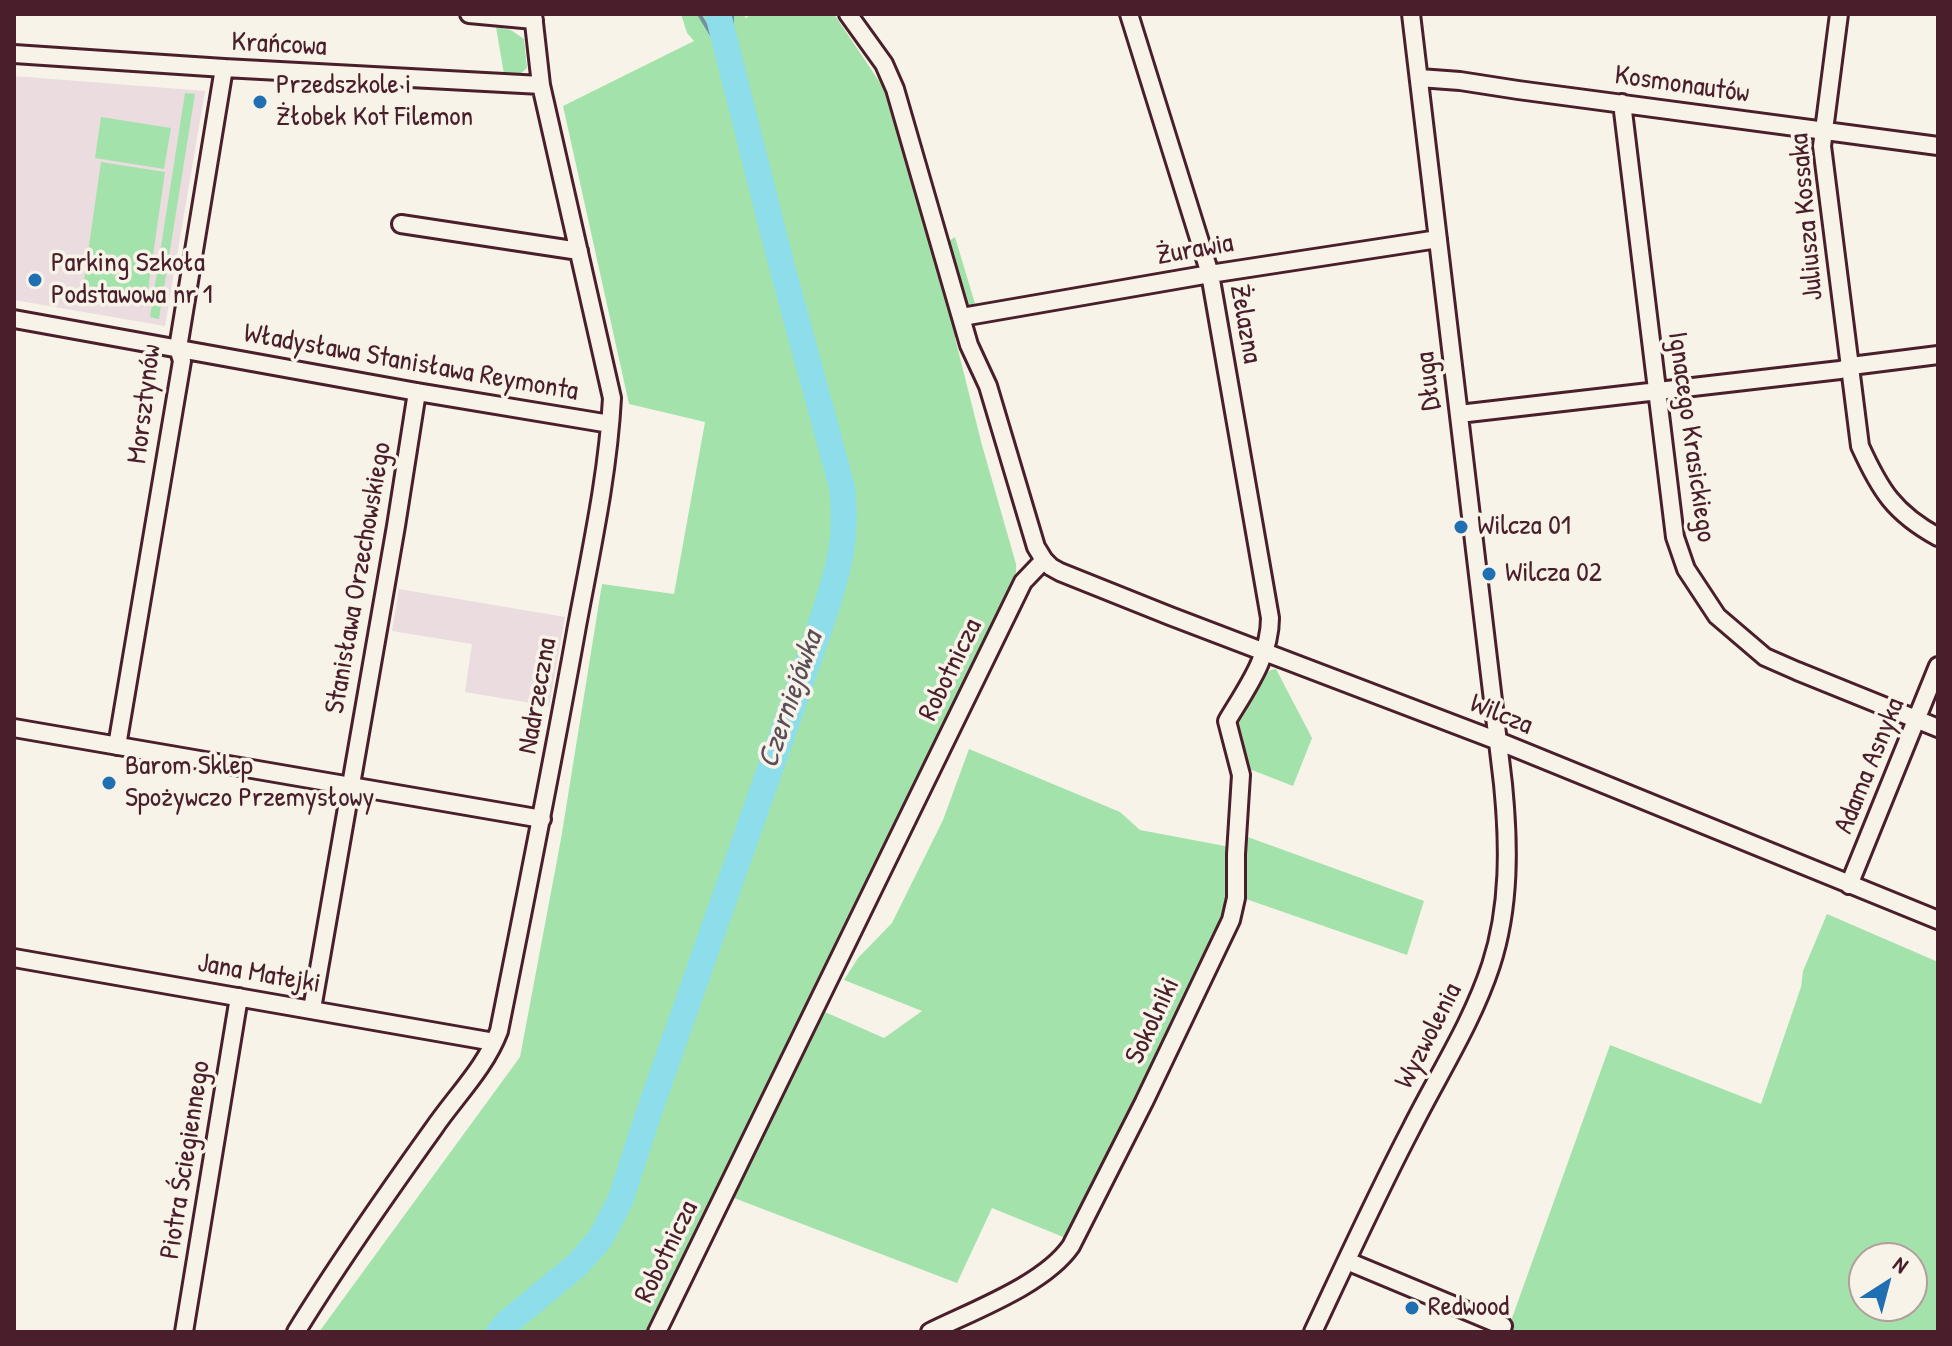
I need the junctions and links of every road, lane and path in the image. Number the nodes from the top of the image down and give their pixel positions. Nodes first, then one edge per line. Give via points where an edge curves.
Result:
1 (469, 14) edge
2 (848, 14) edge
3 (1129, 14) edge
4 (1411, 14) edge
5 (1839, 14) edge
6 (533, 17) edge
7 (14, 54) edge
8 (224, 68) junction
9 (1419, 78) junction
10 (541, 85) junction
11 (1622, 103) junction
12 (1823, 131) junction
13 (1938, 146) edge
14 (401, 224) dead end
15 (1438, 239) junction
16 (579, 251) junction
17 (1210, 274) junction
18 (962, 317) junction
19 (14, 319) edge
20 (178, 348) junction
21 (1938, 355) edge
22 (1849, 368) junction
23 (1657, 390) junction
24 (417, 392) junction
25 (1459, 414) junction
26 (610, 424) junction
27 (1938, 537) edge
28 (1044, 560) junction
29 (1265, 652) junction
30 (1938, 666) edge
31 (1916, 719) junction
32 (14, 728) edge
33 (1938, 728) edge
34 (1498, 741) junction
35 (117, 746) junction
36 (351, 786) junction
37 (542, 819) junction
38 (1849, 885) junction
39 (1938, 920) edge
40 (14, 958) edge
41 (239, 997) junction
42 (312, 1009) junction
43 (494, 1042) junction
44 (1347, 1261) junction
45 (1503, 1326) dead end
46 (184, 1332) edge
47 (296, 1332) edge
48 (657, 1332) edge
49 (930, 1332) edge
50 (1313, 1332) edge

1 - 6 street
2 - 18 street via 895,89
3 - 17 street, Żelazna
4 - 9 street, Długa
5 - 12 street, Juliusza Kossaka
6 - 10 street, Nadrzeczna
7 - 8 street, Krańcowa
8 - 10 street, Krańcowa
8 - 20 street, Morsztynów
9 - 11 street, Kosmonautów
9 - 15 street, Długa
10 - 16 street, Nadrzeczna
11 - 12 street, Kosmonautów
11 - 23 street, Ignacego Krasickiego
12 - 13 street, Kosmonautów
12 - 22 street, Juliusza Kossaka
14 - 16 street
15 - 17 street, Żurawia
15 - 25 street, Długa
16 - 26 street, Nadrzeczna via 612,398
17 - 18 street, Żurawia
17 - 29 street, Żelazna via 1270,618
18 - 28 street
19 - 20 street, Władysława Stanisława Reymonta
20 - 24 street, Władysława Stanisława Reymonta
20 - 35 street, Morsztynów via 182,361
21 - 22 street
22 - 23 street
22 - 27 street, Juliusza Kossaka via 1860,446 1877,481 1897,508
23 - 25 street
23 - 31 street, Ignacego Krasickiego via 1675,537 1686,569 1717,616 1765,657
24 - 26 street, Władysława Stanisława Reymonta
24 - 36 street, Stanisława Orzechowskiego
25 - 34 street, Długa
26 - 37 street, Nadrzeczna
28 - 29 street, Wilcza via 1060,572
28 - 48 street, Robotnicza via 1023,582
29 - 34 street, Wilcza
29 - 49 street, Sokolniki via 1227,721 1241,775 1231,920 1121,1149 1064,1256 1008,1295
30 - 31 street, Adama Asnyka
31 - 33 street, Ignacego Krasickiego
31 - 38 street, Adama Asnyka
32 - 35 street
34 - 38 street, Wilcza
34 - 44 street, Wyzwolenia via 1508,847 1494,956 1465,1026
35 - 36 street
36 - 37 street
36 - 42 street, Stanisława Orzechowskiego
37 - 43 street, Nadrzeczna
38 - 39 street, Wilcza
40 - 41 street, Jana Matejki
41 - 42 street, Jana Matejki
41 - 46 street, Piotra Ściegiennego
42 - 43 street, Jana Matejki
43 - 47 street, Nadrzeczna
44 - 45 street
44 - 50 street, Wyzwolenia

